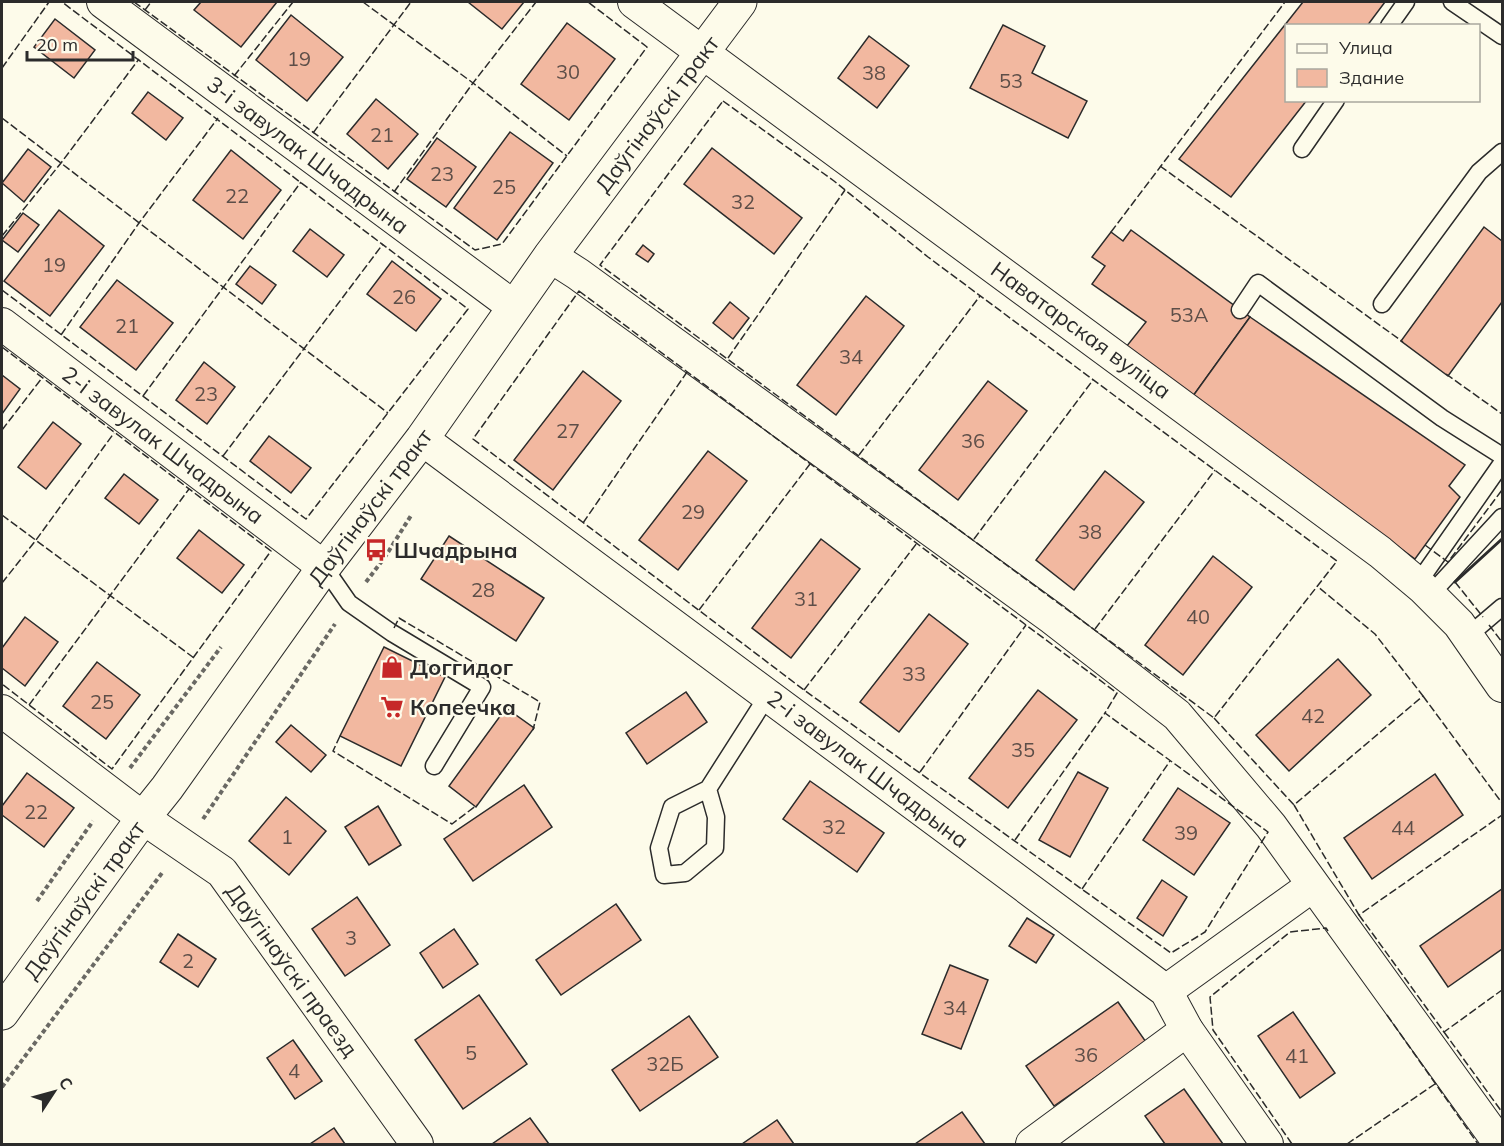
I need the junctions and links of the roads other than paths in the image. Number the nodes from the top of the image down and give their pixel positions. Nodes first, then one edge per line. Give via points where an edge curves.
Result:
1 (103, 2) edge
2 (634, 2) edge
3 (740, 2) edge
4 (1406, 2) edge
5 (1452, 2) edge
6 (1390, 24) edge
7 (1503, 36) edge
8 (704, 51) junction
9 (1335, 102) edge
10 (1302, 149) dead end
11 (1503, 152) edge
12 (550, 256) junction
13 (1382, 304) dead end
14 (514, 308) junction
15 (1240, 310) dead end
16 (2, 324) edge
17 (422, 439) junction
18 (1503, 456) edge
19 (1503, 463) edge
20 (1503, 517) edge
21 (324, 567) junction
22 (1424, 589) junction
23 (1503, 607) edge
24 (1468, 636) junction
25 (1503, 686) edge
26 (768, 695) junction
27 (2, 711) edge
28 (434, 766) dead end
29 (708, 789) junction
30 (143, 818) junction
31 (1312, 886) junction
32 (1166, 991) junction
33 (2, 1013) edge
34 (1187, 1030) junction
35 (417, 1144) edge
36 (1032, 1144) edge
37 (1267, 1144) edge
38 (1500, 1144) edge

1 - 14 street, 3-і завулак Шчадрына
2 - 8 street, Наватарская вуліца
3 - 8 main road, Даўгінаўскі тракт
4 - 6 lane
5 - 7 lane
8 - 12 main road, Даўгінаўскі тракт
8 - 22 street, Наватарская вуліца via 1181,396
9 - 10 lane
11 - 13 lane via 1479,172
12 - 14 main road, Даўгінаўскі тракт
12 - 31 street via 1043,611 1177,715 1270,826
14 - 17 main road, Даўгінаўскі тракт
15 - 18 lane via 1258,283 1442,418
16 - 21 street, 2-і завулак Шчадрына
17 - 21 main road, Даўгінаўскі тракт
17 - 26 street, 2-і завулак Шчадрына
19 - 22 lane
20 - 22 lane
21 - 28 lane via 349,603 482,687
21 - 30 main road, Даўгінаўскі тракт
22 - 24 street, Наватарская вуліца
23 - 24 lane
24 - 25 street, Наватарская вуліца
26 - 29 lane
26 - 32 street, 2-і завулак Шчадрына
27 - 30 street, Даўгінаўскі праезд
29 - 29 lane via 716,817 715,848 686,873 664,875 659,848 672,807
30 - 33 main road, Даўгінаўскі тракт
30 - 35 street, Даўгінаўскі праезд via 222,872
31 - 32 street
31 - 38 street
32 - 34 street, 2-і завулак Шчадрына
34 - 36 street
34 - 37 street, 2-і завулак Шчадрына

